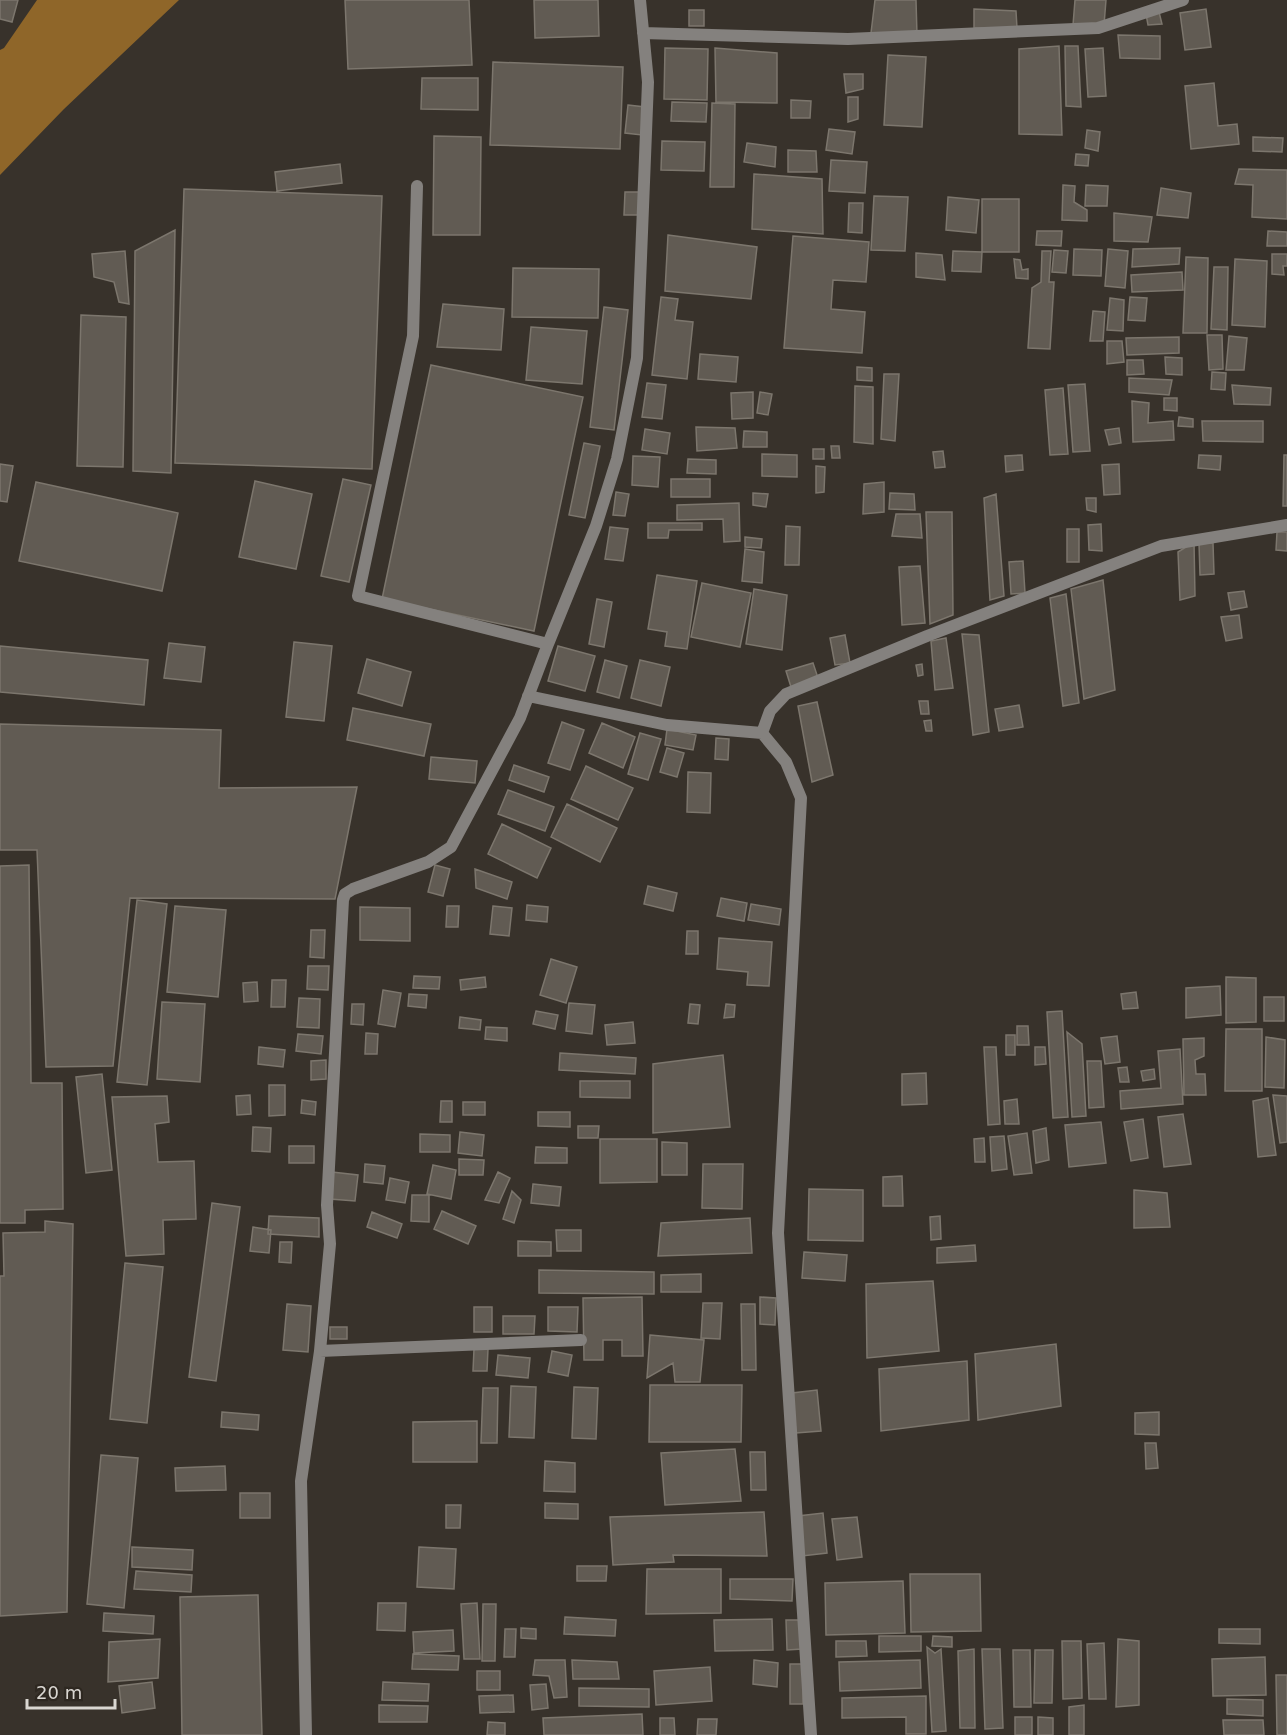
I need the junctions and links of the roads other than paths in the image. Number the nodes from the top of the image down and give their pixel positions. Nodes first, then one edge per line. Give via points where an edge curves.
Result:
1 (640, 0) edge
2 (1183, 0) edge
3 (643, 33) junction
4 (417, 186) dead end
5 (1287, 525) edge
6 (548, 644) junction
7 (528, 696) junction
8 (762, 733) junction
9 (581, 1340) dead end
10 (320, 1351) junction
11 (306, 1735) edge
12 (811, 1735) edge

1 - 3 street
2 - 3 street via 1098,28 848,39
3 - 6 street via 648,82 638,358 610,482
4 - 6 street via 413,336 358,596
5 - 8 street via 1161,546 916,641 786,694 770,711
6 - 7 street
7 - 8 street via 667,725
7 - 10 street via 451,847 428,862 353,889 343,900 327,1205 330,1244
8 - 12 street via 786,762 801,798 778,1233
9 - 10 street
10 - 11 street via 301,1480

